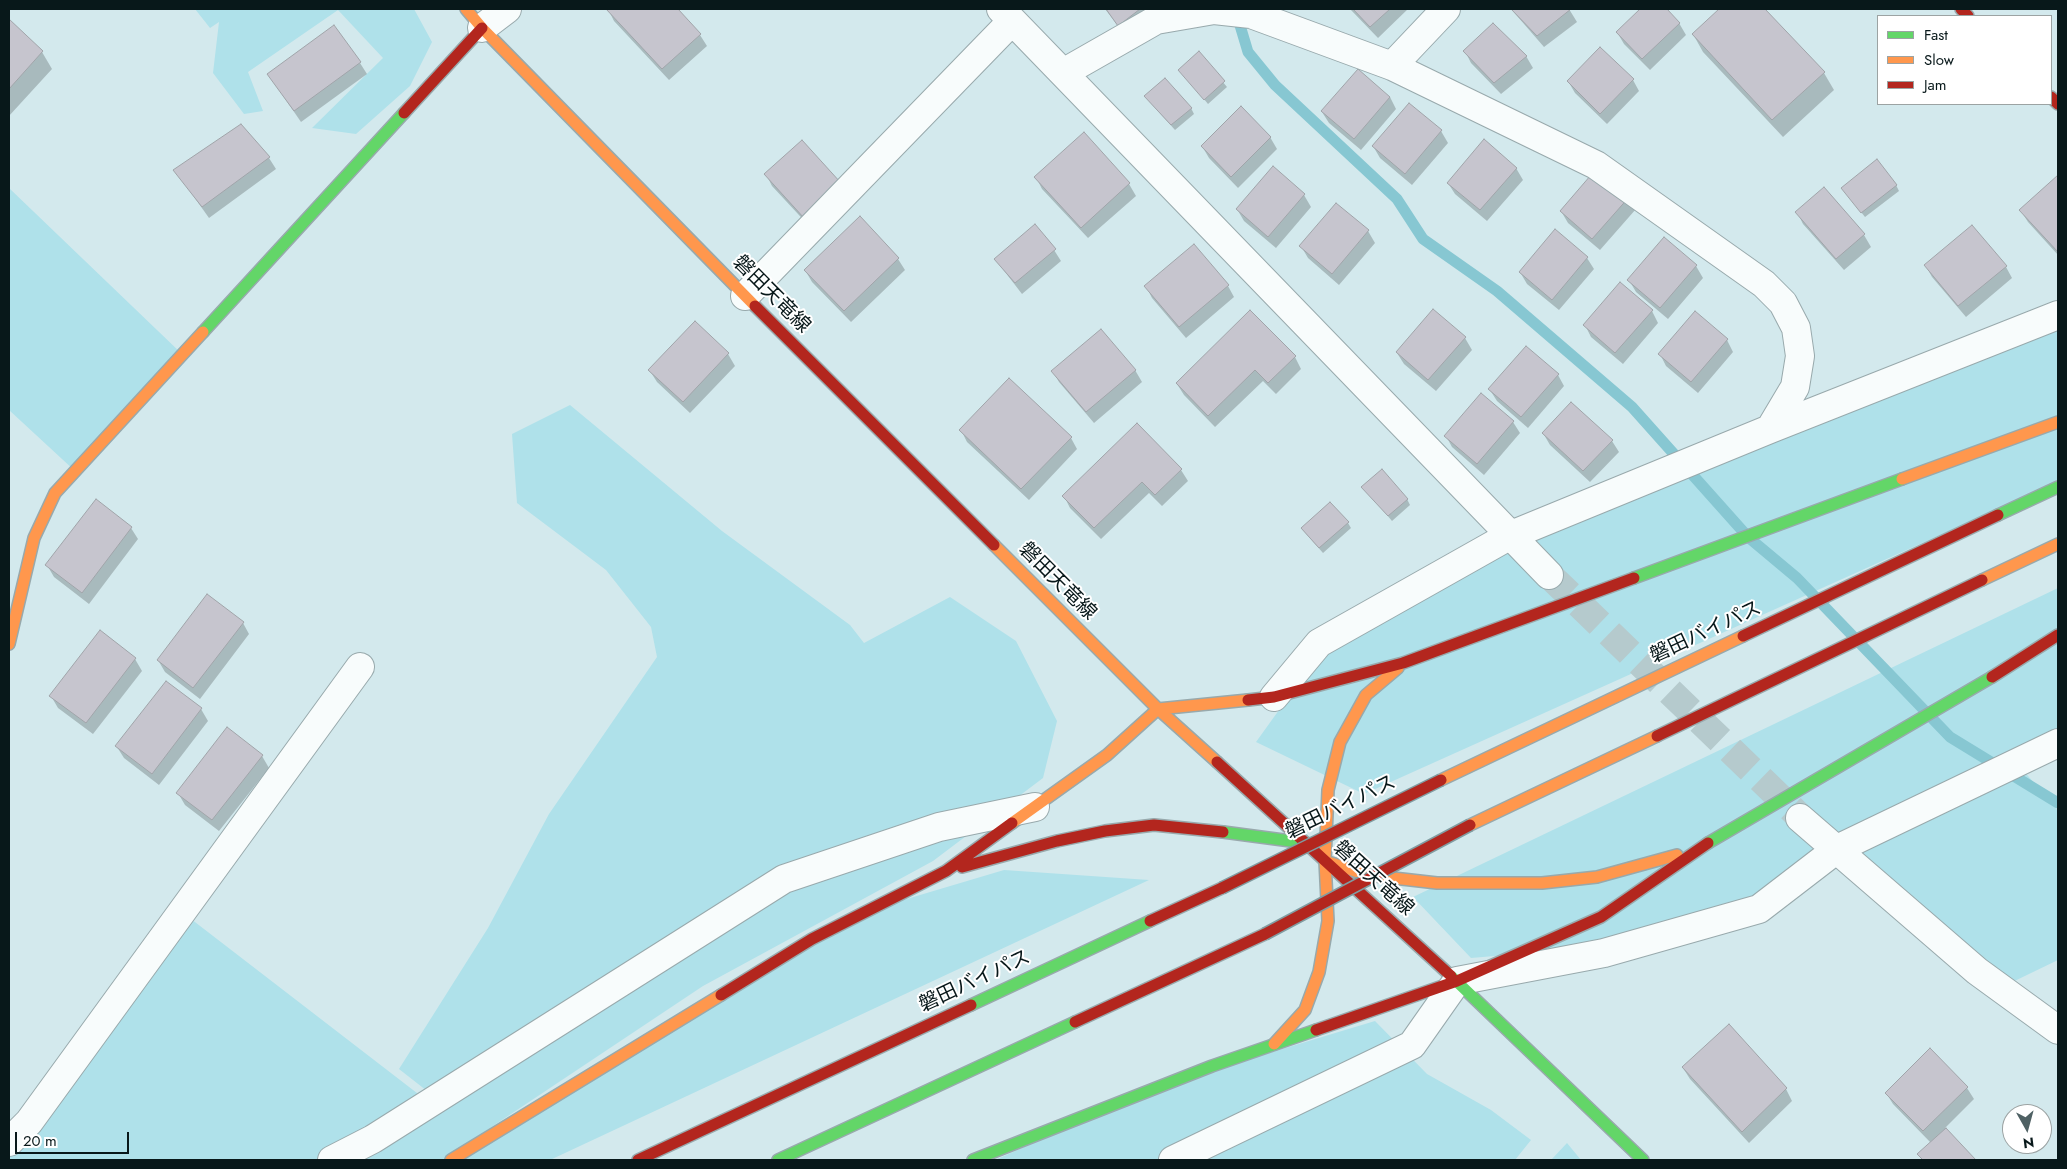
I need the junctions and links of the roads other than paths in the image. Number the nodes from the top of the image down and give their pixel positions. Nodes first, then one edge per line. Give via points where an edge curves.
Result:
1 (507, 9) edge
2 (1446, 9) edge
3 (1258, 14) edge
4 (1007, 15) edge
5 (474, 18) edge
6 (1392, 66) junction
7 (1063, 73) junction
8 (746, 296) junction
9 (2058, 315) edge
10 (2058, 422) edge
11 (1770, 429) junction
12 (2058, 487) edge
13 (1509, 536) junction
14 (2058, 544) edge
15 (1549, 575) tunnel mouth
16 (10, 634) edge
17 (2058, 635) edge
18 (1403, 663) junction
19 (360, 668) dead end
20 (1274, 697) junction
21 (1158, 709) junction
22 (2058, 743) edge
23 (1035, 807) junction
24 (1800, 818) tunnel mouth
25 (1306, 843) junction
26 (1698, 849) junction
27 (1836, 849) junction
28 (1325, 861) junction
29 (946, 871) junction
30 (1457, 981) junction
31 (2058, 1030) edge
32 (1273, 1046) junction
33 (9, 1142) edge
34 (332, 1160) edge
35 (451, 1160) edge
36 (638, 1160) edge
37 (778, 1160) edge
38 (973, 1160) edge
39 (1173, 1160) edge
40 (1643, 1160) edge

1 - 5 street
2 - 6 street
3 - 6 street
3 - 7 street via 1214,10 1156,20
4 - 7 street
4 - 8 street
5 - 8 main road, 磐田天竜線
5 - 16 main road via 55,493 34,538
6 - 11 street via 1596,165 1764,284 1783,303 1796,328 1800,356 1795,388
7 - 13 street
8 - 21 main road, 磐田天竜線
9 - 11 street
10 - 18 main road
11 - 13 street
12 - 36 main road, 磐田バイパス, bridge via 1441,780 1222,888
13 - 15 street
13 - 20 street via 1319,643
14 - 37 main road, bridge via 1470,825 1265,934
17 - 26 main road via 1957,699
18 - 20 main road
18 - 28 main road via 1366,695 1340,742 1328,790
19 - 33 street via 29,1122
20 - 21 main road
21 - 23 main road via 1107,755
21 - 25 main road, 磐田天竜線
22 - 27 street
23 - 29 main road
23 - 34 street via 939,827 784,879 373,1139
24 - 27 street
25 - 28 main road, 磐田天竜線
25 - 29 main road via 1154,825 1057,841
26 - 28 main road via 1597,877 1542,883 1427,882 1367,875
26 - 30 main road via 1601,917
27 - 30 street via 1759,909 1604,953
27 - 31 street via 1976,970
28 - 30 main road, 磐田天竜線
28 - 32 main road via 1328,921 1319,972 1305,1010
29 - 35 main road via 812,939
30 - 32 main road
30 - 39 street via 1412,1045
30 - 40 main road, 磐田天竜線
32 - 38 main road via 1212,1066

